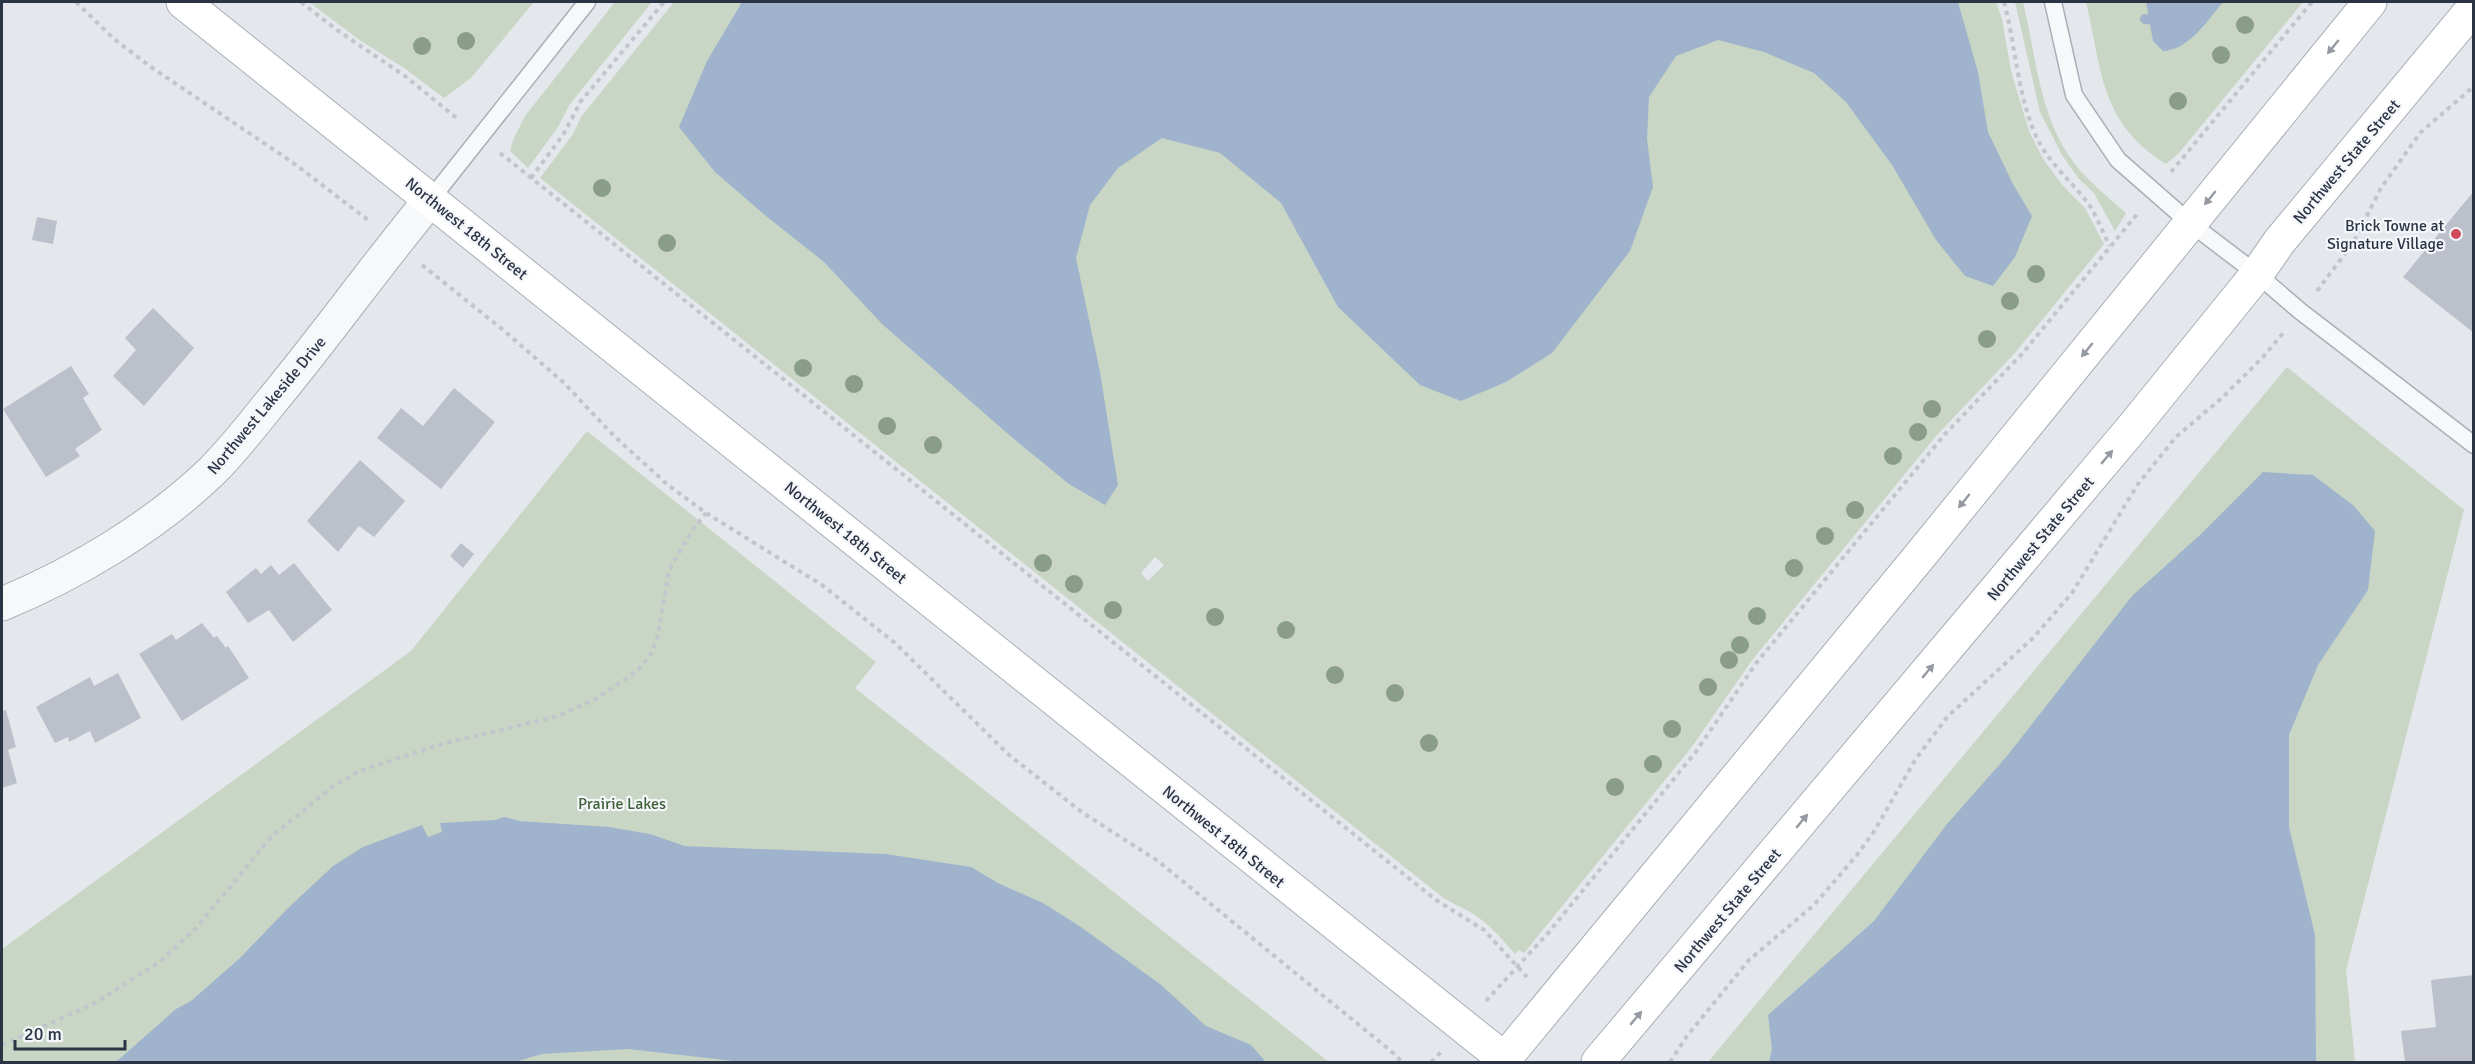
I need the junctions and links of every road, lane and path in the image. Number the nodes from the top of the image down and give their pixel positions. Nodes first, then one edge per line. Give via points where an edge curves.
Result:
1 (76, 2) edge
2 (183, 2) edge
3 (301, 2) edge
4 (587, 2) edge
5 (664, 2) edge
6 (2004, 2) edge
7 (2053, 2) edge
8 (2312, 2) edge
9 (2370, 2) edge
10 (2474, 7) edge
11 (2474, 86) edge
12 (480, 137) junction
13 (531, 178) junction
14 (2155, 192) junction
15 (431, 199) junction
16 (2190, 223) junction
17 (396, 242) junction
18 (2110, 246) junction
19 (2257, 274) junction
20 (2300, 311) junction
21 (2474, 445) edge
22 (706, 513) junction
23 (2, 604) edge
24 (1516, 967) junction
25 (1553, 1001) junction
26 (1462, 1028) junction
27 (2, 1045) edge
28 (1505, 1061) edge
29 (1401, 1062) edge
30 (1431, 1062) edge
31 (1598, 1062) edge
32 (1670, 1062) edge

1 - 17 path via 114,39 291,162
2 - 15 main road, Northwest 18th Street
3 - 12 path via 405,76
4 - 12 lane
5 - 13 path via 581,101 563,135
6 - 18 path via 2022,100 2037,138 2086,201
7 - 14 lane via 2074,95 2118,160
8 - 14 path
9 -> 16 main road
10 - 19 main road, Northwest State Street via 2279,242
11 - 20 path via 2420,133 2381,188 2353,243
12 - 13 path
12 - 15 lane
13 - 24 path via 1426,893 1484,930
14 - 16 lane
14 - 18 path
15 - 17 street, Northwest Lakeside Drive
15 - 26 main road, Northwest 18th Street
16 - 19 lane
16 -> 25 main road
17 - 22 path via 545,366 668,485
17 - 23 street, Northwest Lakeside Drive via 317,347 212,471 129,536 31,592
18 - 24 path via 2022,354 1946,433 1757,662 1695,753
19 - 20 lane
31 -> 19 main road, Northwest State Street via 2133,427
20 - 21 lane
20 - 32 path via 2263,357 2176,437 2138,484 2072,593 2032,638 1947,716 1857,855 1814,905 1749,960
22 - 27 path via 669,570 658,635 651,654 639,669 596,699 558,716 442,744 359,771 331,788 272,836 197,927 161,962 95,1003
22 - 29 path via 822,585 895,643 1009,755 1083,813 1158,861
24 - 25 path
24 - 26 path
25 - 28 main road
26 - 28 main road, Northwest 18th Street
26 - 30 path

